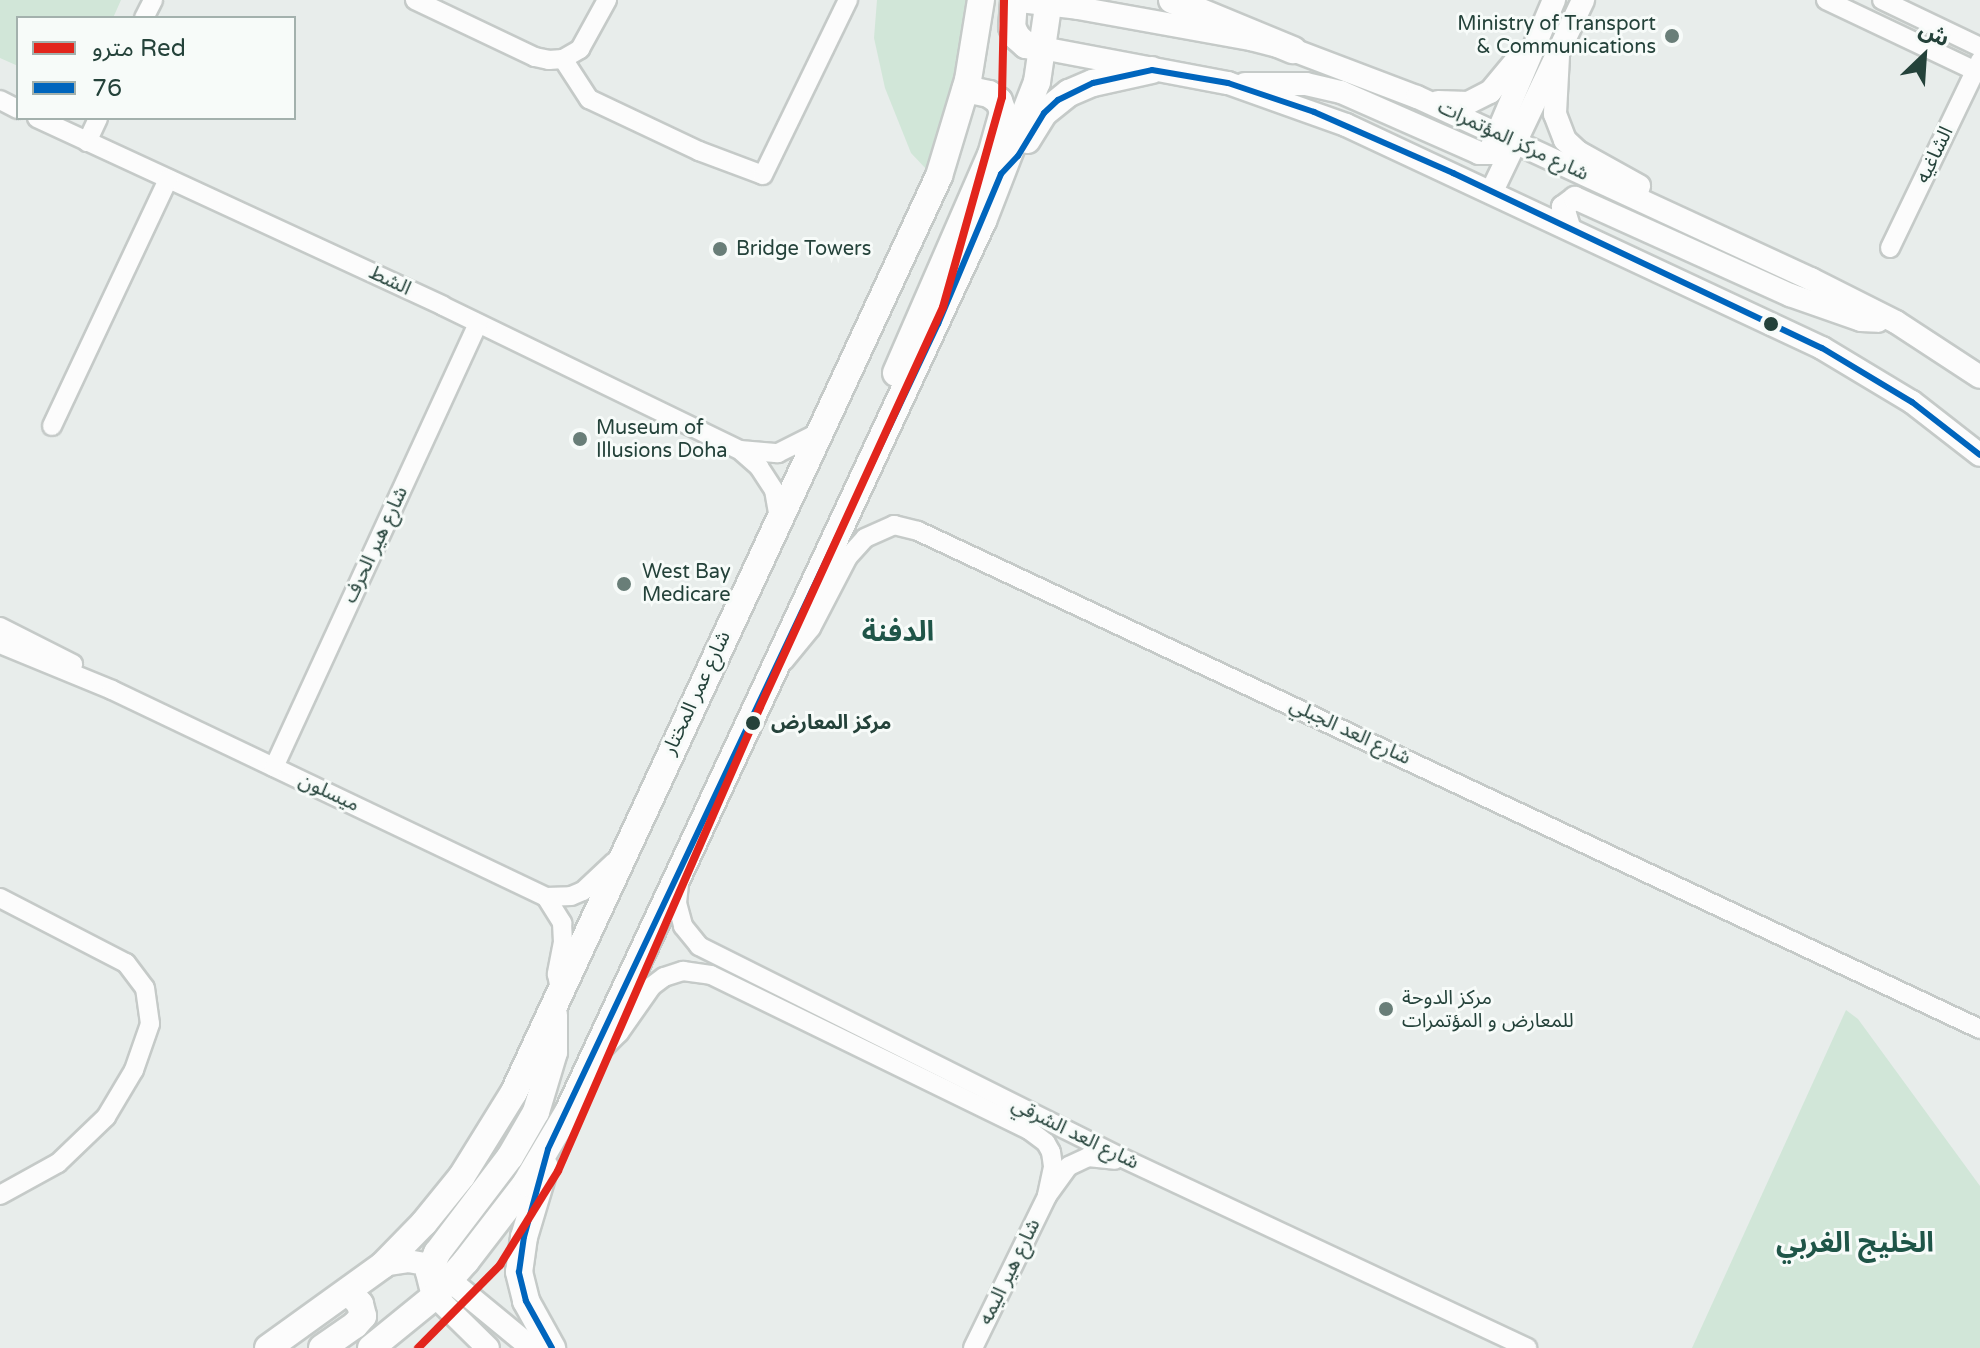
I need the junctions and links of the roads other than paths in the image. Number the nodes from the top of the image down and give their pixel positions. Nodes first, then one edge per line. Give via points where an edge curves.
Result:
1 (415, 0) edge
2 (607, 0) edge
3 (848, 0) edge
4 (981, 0) edge
5 (1014, 0) edge
6 (1172, 0) edge
7 (1554, 0) edge
8 (1583, 0) edge
9 (1826, 0) edge
10 (1882, 0) edge
11 (1049, 2) edge
12 (1535, 42) junction
13 (1980, 47) edge
14 (1042, 48) junction
15 (1293, 50) junction
16 (1558, 56) junction
17 (563, 59) junction
18 (1978, 69) edge
19 (1152, 70) junction
20 (1228, 83) junction
21 (966, 89) junction
22 (1417, 97) junction
23 (41, 120) edge
24 (97, 120) edge
25 (87, 142) junction
26 (1500, 144) junction
27 (1001, 174) junction
28 (168, 179) junction
29 (1492, 191) junction
30 (1569, 227) junction
31 (1890, 248) dead end
32 (1758, 255) junction
33 (1896, 322) junction
34 (478, 324) junction
35 (1980, 377) edge
36 (52, 426) dead end
37 (1952, 431) junction
38 (818, 433) junction
39 (1980, 442) edge
40 (740, 450) junction
41 (1980, 455) edge
42 (779, 517) junction
43 (846, 518) junction
44 (0, 627) edge
45 (0, 644) edge
46 (774, 672) junction
47 (112, 690) junction
48 (274, 767) junction
49 (622, 854) junction
50 (680, 873) junction
51 (546, 897) junction
52 (0, 898) edge
53 (558, 1000) junction
54 (1980, 1029) edge
55 (594, 1055) junction
56 (1029, 1130) joint
57 (548, 1149) junction
58 (1133, 1163) junction
59 (0, 1195) edge
60 (1047, 1196) junction
61 (383, 1265) junction
62 (439, 1280) junction
63 (349, 1292) junction
64 (268, 1348) edge
65 (322, 1348) edge
66 (371, 1348) edge
67 (488, 1348) edge
68 (532, 1348) edge
69 (552, 1348) edge
70 (973, 1348) edge
71 (1527, 1348) edge

1 - 17 street via 535,57
2 - 17 street via 586,42
3 - 17 street via 763,175 589,99
4 - 21 main road, شارع عمر المختار
5 - 11 street, شارع مركز المؤتمرات
5 - 14 main road via 1012,27 1017,37
6 - 15 main road
7 - 12 street
8 - 16 street
9 - 18 street
10 - 13 street
11 - 14 main road
11 - 15 street, شارع مركز المؤتمرات
12 - 22 street via 1490,92 1468,103
12 - 26 street
14 - 19 street
14 - 27 main road via 1037,82
15 - 22 street, شارع مركز المؤتمرات
16 - 26 street
16 - 32 street via 1555,114 1570,147 1731,229
18 - 31 street, الشاغيه
19 - 20 street
19 - 27 main road via 1093,83 1058,100
20 - 26 street via 1306,84 1341,92 1479,153
20 - 29 street via 1314,112
21 - 38 main road, شارع عمر المختار via 939,176
21 - 43 main road via 999,101 1003,112 991,155 852,466
22 - 26 street, شارع مركز المؤتمرات
23 - 25 street, الشط
24 - 25 street
25 - 28 street, الشط
26 - 29 street
26 - 32 street, شارع مركز المؤتمرات
27 - 43 main road via 938,324
28 - 34 street, الشط
28 - 36 street
29 - 30 street
30 - 33 street via 1563,207 1575,198 1790,295 1861,320
30 - 37 street via 1822,348
32 - 33 street, شارع مركز المؤتمرات
33 - 35 street, شارع مركز المؤتمرات
34 - 40 street, الشط
34 - 48 street, شارع هير الحرف
37 - 39 street
37 - 41 street
38 - 40 street, الشط via 778,453
38 - 42 main road, شارع عمر المختار
40 - 42 street, الشط via 774,490
42 - 49 main road, شارع عمر المختار
43 - 46 main road
44 - 47 street, ميسلون
45 - 47 street, ميسلون
46 - 50 main road
46 - 54 street, شارع العد الجبلي via 811,628 848,557 865,538 885,527 906,528
47 - 48 street, ميسلون
48 - 51 street, ميسلون
49 - 51 street via 583,891
49 - 53 main road, شارع عمر المختار
50 - 55 main road
50 - 58 street, شارع العد الشرقي via 677,903 683,926 699,946
51 - 53 street via 562,923
52 - 59 street via 126,963 145,988 150,1024 134,1070 106,1117 58,1163
53 - 61 main road, شارع عمر المختار via 490,1134 431,1214
53 - 62 main road via 554,1052 536,1112
55 - 56 street, شارع العد الشرقي via 619,1033 652,986 673,973 697,971
55 - 57 main road
56 - 60 street, شارع هير اليمه via 1051,1152
57 - 62 main road via 506,1211
57 - 69 main road via 519,1272 529,1309
58 - 60 street, شارع هير اليمه via 1082,1158 1069,1166
58 - 71 street, شارع العد الشرقي
60 - 70 street, شارع هير اليمه
61 - 62 street via 408,1261
61 - 63 main road, شارع عمر المختار
62 - 66 main road
62 - 67 street
62 - 68 street
63 - 64 main road, شارع عمر المختار
63 - 65 main road via 363,1316

